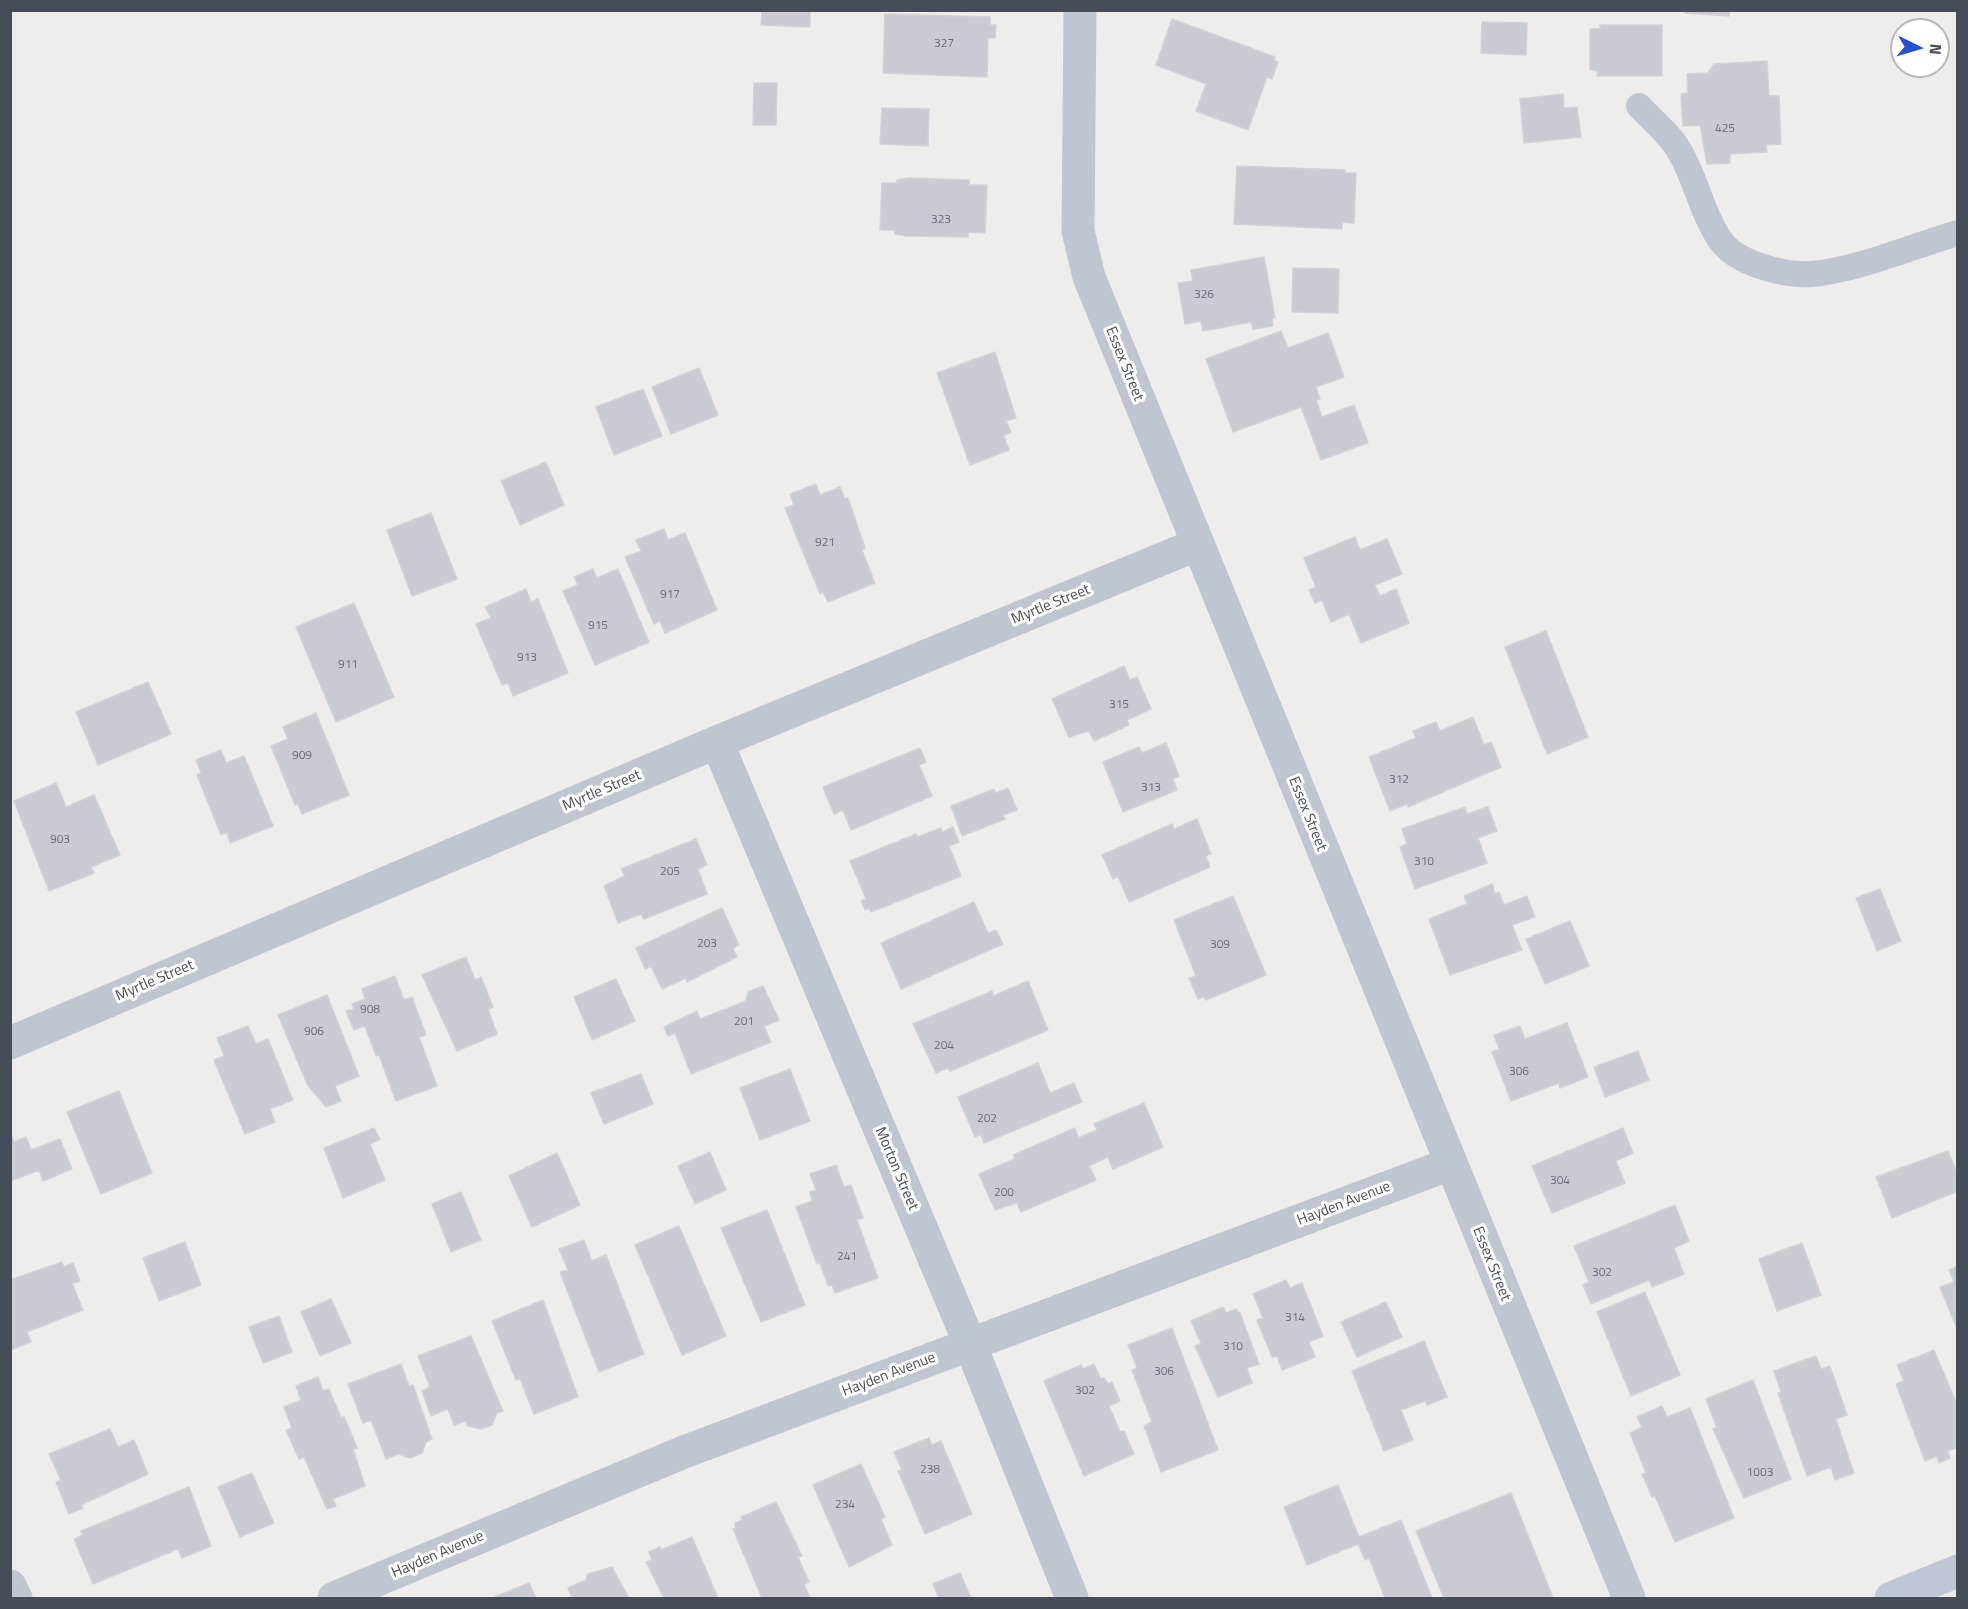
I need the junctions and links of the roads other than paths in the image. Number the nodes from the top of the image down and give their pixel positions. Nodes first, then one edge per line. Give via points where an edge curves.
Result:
1 (1080, 10) edge
2 (1639, 106) dead end
3 (1958, 233) edge
4 (1196, 545) junction
5 (717, 742) junction
6 (10, 1043) edge
7 (1450, 1164) junction
8 (970, 1344) junction
9 (1958, 1571) edge
10 (10, 1586) edge
11 (16, 1599) edge
12 (334, 1599) edge
13 (1071, 1599) edge
14 (1629, 1599) edge
15 (1891, 1599) edge

1 - 4 street, Essex Street via 1078,231 1089,277
2 - 3 lane via 1680,152 1705,214 1722,243 1748,262 1810,274
4 - 5 street, Myrtle Street
4 - 7 street, Essex Street
5 - 6 street, Myrtle Street
5 - 8 street, Morton Street
7 - 8 street, Hayden Avenue
7 - 14 street, Essex Street
8 - 12 street, Hayden Avenue via 684,1452
8 - 13 street, Morton Street
9 - 15 street
10 - 11 street

